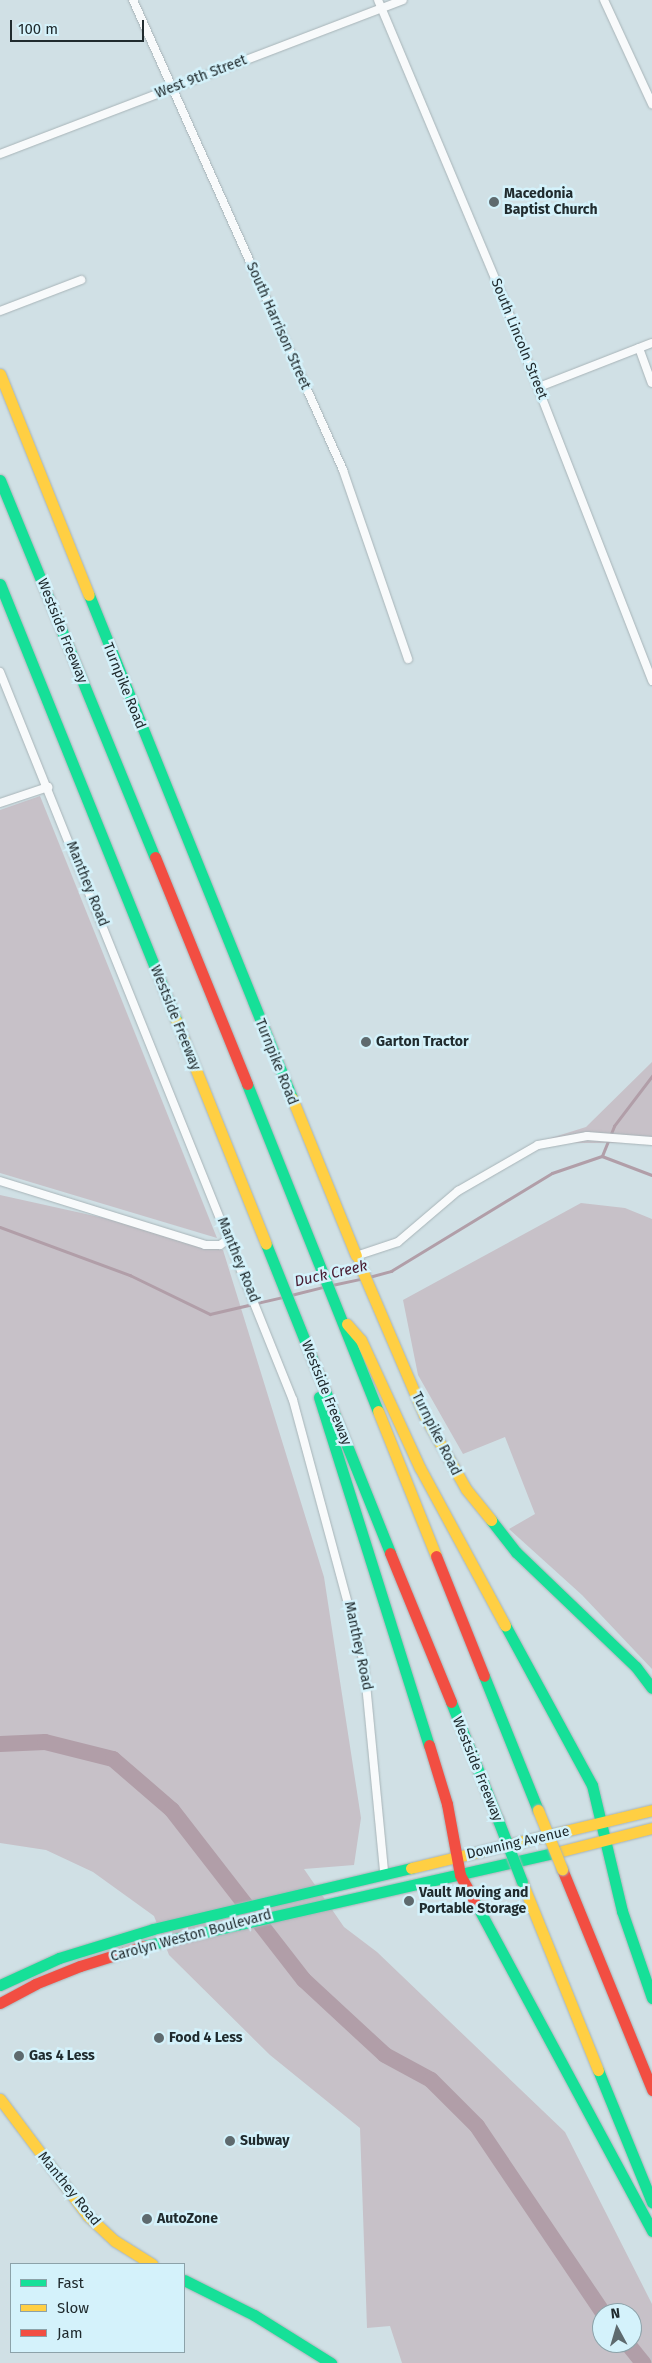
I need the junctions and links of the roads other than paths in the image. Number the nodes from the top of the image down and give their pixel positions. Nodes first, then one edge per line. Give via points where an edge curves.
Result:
1 (133, 0) edge
2 (378, 0) edge
3 (403, 0) edge
4 (604, 0) edge
5 (381, 8) junction
6 (171, 89) junction
7 (652, 104) edge
8 (0, 154) edge
9 (81, 280) dead end
10 (0, 311) edge
11 (652, 343) edge
12 (638, 348) junction
13 (0, 374) edge
14 (652, 383) edge
15 (539, 387) junction
16 (0, 480) edge
17 (0, 584) edge
18 (408, 659) dead end
19 (0, 672) edge
20 (652, 681) edge
21 (48, 787) junction
22 (0, 803) edge
23 (652, 1142) edge
24 (0, 1181) edge
25 (230, 1238) junction
26 (358, 1259) junction
27 (340, 1317) junction
28 (317, 1370) junction
29 (652, 1688) edge
30 (652, 1810) edge
31 (601, 1824) junction
32 (652, 1828) edge
33 (605, 1842) junction
34 (456, 1857) junction
35 (384, 1872) junction
36 (460, 1875) junction
37 (388, 1889) joint
38 (319, 1903) junction
39 (0, 1985) edge
40 (652, 1998) edge
41 (0, 2003) edge
42 (652, 2090) edge
43 (0, 2099) edge
44 (652, 2202) edge
45 (652, 2231) edge
46 (150, 2263) edge
47 (185, 2280) edge
48 (331, 2363) edge

1 - 6 street, South Harrison Street
2 - 5 street, South Lincoln Street
3 - 5 street, West 9th Street
4 - 7 street
5 - 6 street, West 9th Street
5 - 15 street, South Lincoln Street
6 - 8 street, West 9th Street
6 - 18 street, South Harrison Street via 343,470
9 - 10 street
11 - 12 street
12 - 14 street
12 - 15 street
13 - 26 main road, Turnpike Road
15 - 20 street, South Lincoln Street
16 - 27 main road, Westside Freeway
17 - 28 main road, Westside Freeway
19 - 21 street, Manthey Road
21 - 22 street
21 - 25 street, Manthey Road
23 - 26 street via 587,1136 538,1145 458,1191 398,1242
24 - 25 street via 205,1245 220,1245
25 - 35 street, Manthey Road via 296,1409 364,1664
26 - 29 main road, Turnpike Road via 424,1415 466,1489 516,1552 636,1668
27 - 31 main road via 361,1340 429,1485 592,1785
27 - 42 main road, Westside Freeway, bridge
28 - 34 main road via 316,1390 447,1804
28 - 44 main road, Westside Freeway, bridge
30 - 31 main road, Downing Avenue
31 - 33 main road
31 - 34 main road, Downing Avenue
32 - 33 main road, Downing Avenue
33 - 36 main road, Downing Avenue
33 - 40 main road via 622,1911
34 - 35 main road, Downing Avenue
34 - 36 main road
35 - 38 main road via 371,1882 328,1894
35 - 39 main road, Carolyn Weston Boulevard via 168,1925 81,1950
36 - 37 main road, Downing Avenue
36 - 45 main road
37 - 38 main road, Carolyn Weston Boulevard
38 - 41 main road, Carolyn Weston Boulevard via 181,1936 80,1966
43 - 46 main road, Manthey Road via 88,2216 115,2241
47 - 48 main road via 254,2315

